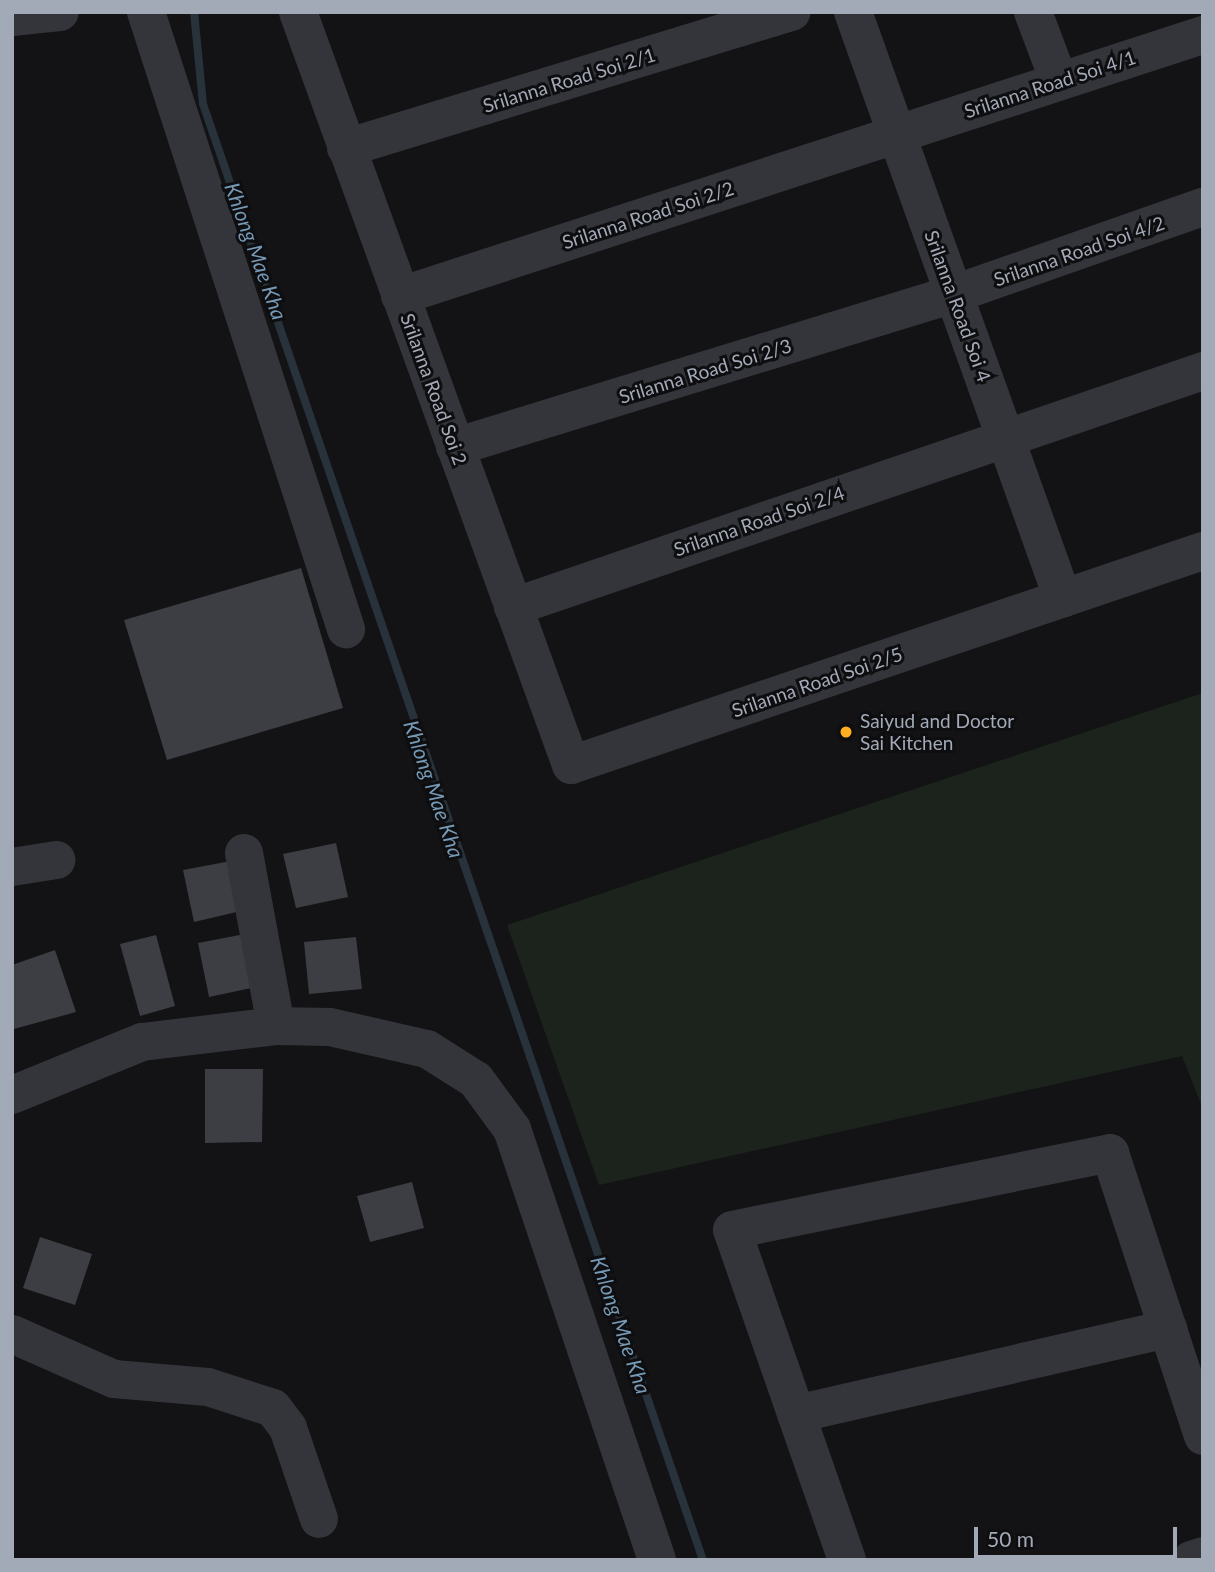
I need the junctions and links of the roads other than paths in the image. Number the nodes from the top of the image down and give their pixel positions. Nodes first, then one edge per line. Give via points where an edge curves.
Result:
1 (60, 12) edge
2 (146, 12) edge
3 (298, 12) edge
4 (792, 12) edge
5 (853, 12) edge
6 (1033, 12) edge
7 (1200, 12) edge
8 (12, 17) edge
9 (1203, 20) edge
10 (1203, 35) edge
11 (1059, 81) junction
12 (897, 134) junction
13 (346, 148) junction
14 (1203, 207) edge
15 (954, 294) junction
16 (400, 296) junction
17 (1203, 371) edge
18 (1005, 435) junction
19 (455, 447) junction
20 (1203, 551) edge
21 (1063, 599) junction
22 (513, 607) junction
23 (346, 629) dead end
24 (571, 765) joint
25 (244, 853) dead end
26 (57, 860) dead end
27 (12, 867) edge
28 (276, 1026) junction
29 (12, 1095) edge
30 (1168, 1329) junction
31 (12, 1334) edge
32 (796, 1414) junction
33 (1203, 1436) edge
34 (318, 1519) dead end
35 (1203, 1556) edge
36 (657, 1560) edge
37 (846, 1560) edge
38 (1191, 1560) edge

1 - 8 street
2 - 23 street
3 - 13 street, Srilanna Road Soi 2
4 - 13 street, Srilanna Road Soi 2/1
5 - 12 street, Srilanna Road Soi 4
6 - 11 street
7 - 9 street
10 - 11 street, Srilanna Road Soi 4/1
11 - 12 street, Srilanna Road Soi 4/1
12 - 15 street, Srilanna Road Soi 4
12 - 16 street, Srilanna Road Soi 2/2
13 - 16 street, Srilanna Road Soi 2
14 - 15 street, Srilanna Road Soi 4/2
15 - 18 street, Srilanna Road Soi 4
15 - 19 street, Srilanna Road Soi 2/3
16 - 19 street, Srilanna Road Soi 2
17 - 18 street, Srilanna Road Soi 2/4
18 - 21 street, Srilanna Road Soi 4
18 - 22 street, Srilanna Road Soi 2/4
19 - 22 street, Srilanna Road Soi 2
20 - 21 street, Srilanna Road Soi 2/5
21 - 24 street, Srilanna Road Soi 2/5
22 - 24 street, Srilanna Road Soi 2
25 - 28 street
26 - 27 street
28 - 29 street via 142,1042
28 - 36 street via 330,1027 427,1049 476,1080 512,1129
30 - 32 street
30 - 32 street via 1110,1153 732,1230
30 - 33 street
31 - 34 street via 114,1379 208,1387 273,1408 288,1428
32 - 37 street
35 - 38 street

